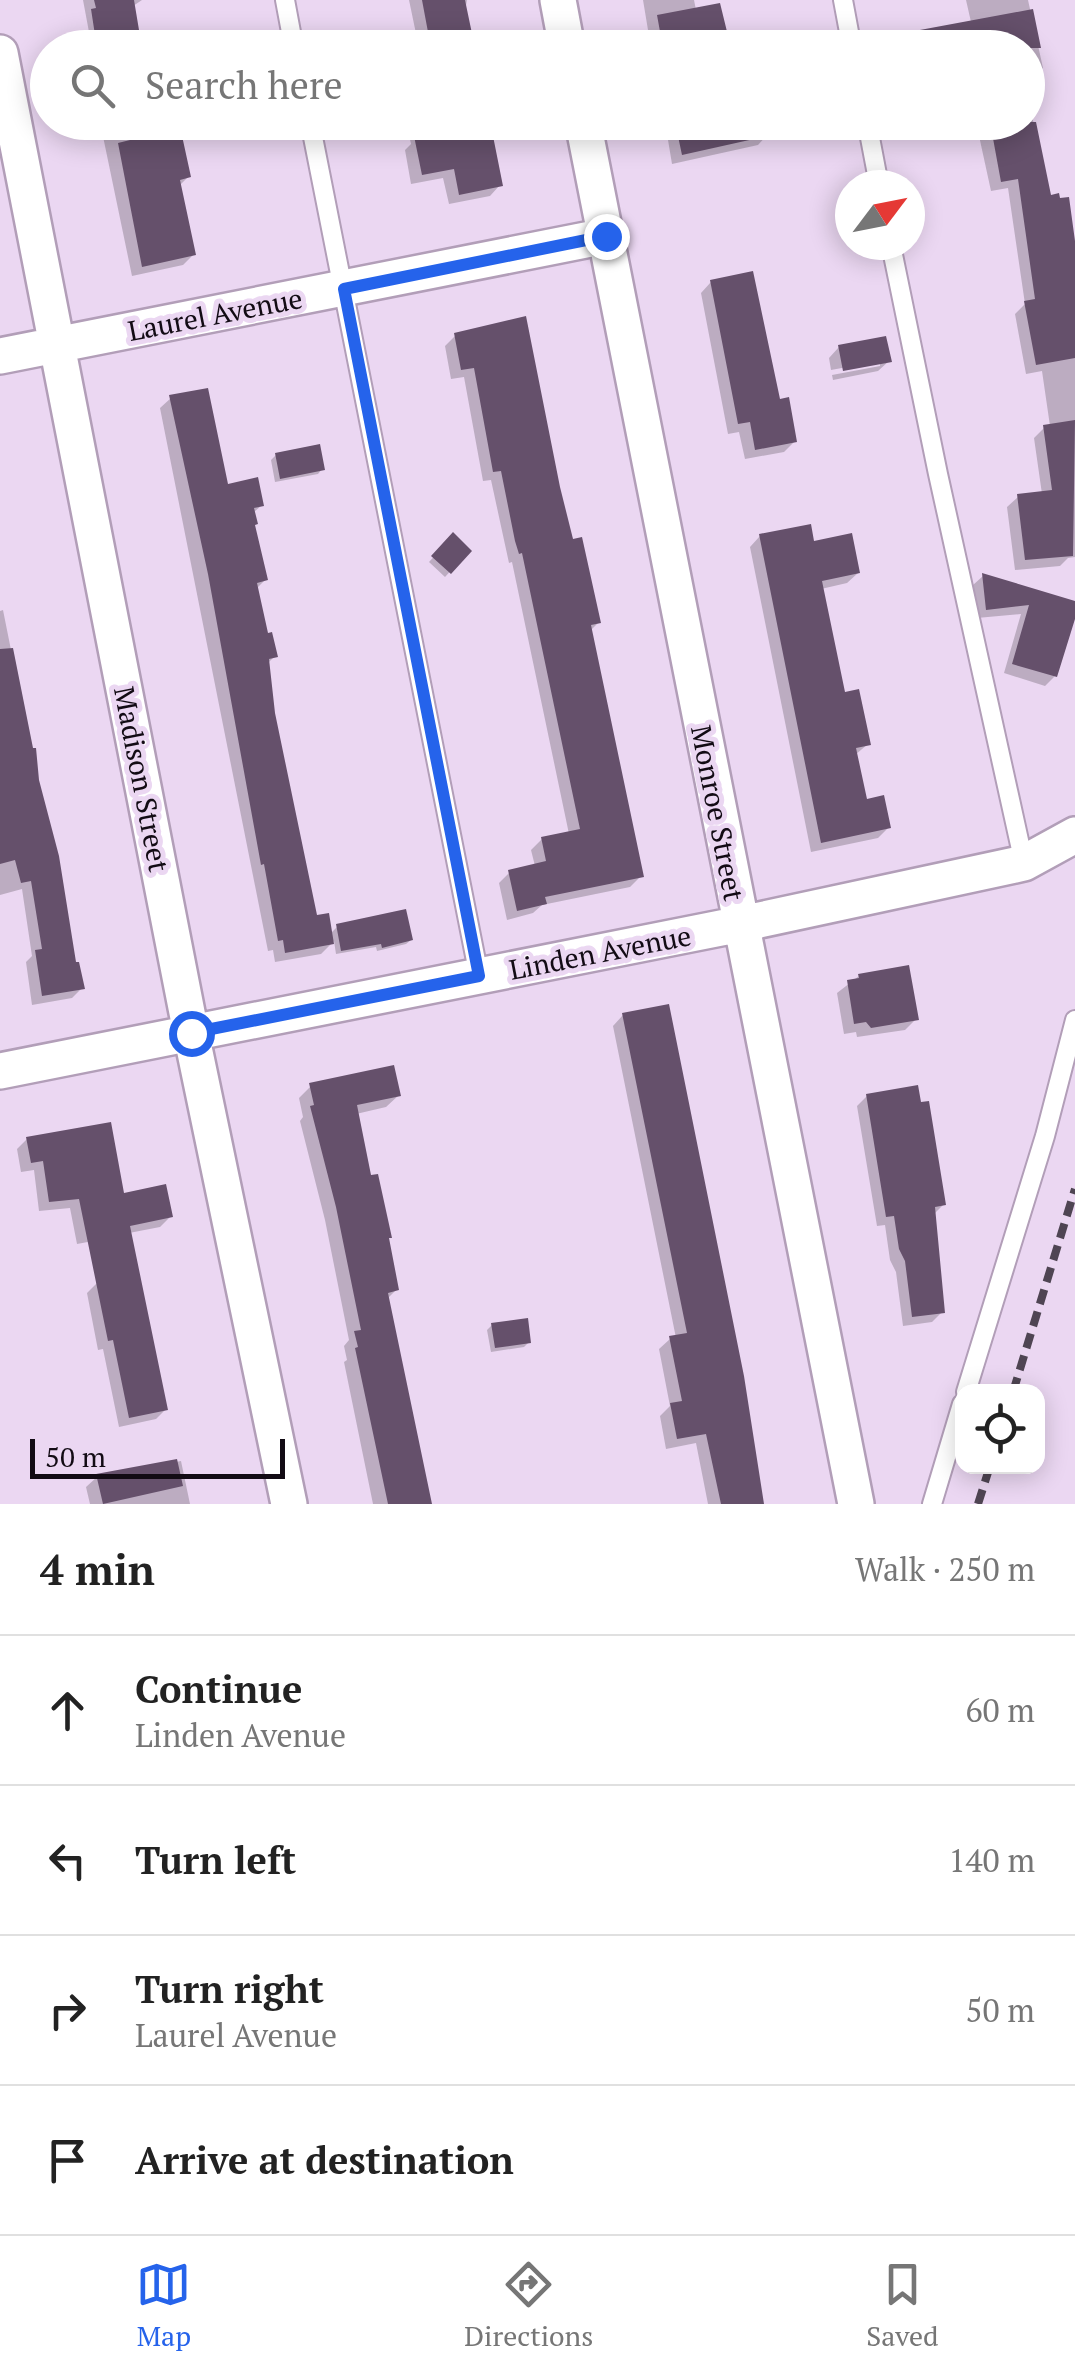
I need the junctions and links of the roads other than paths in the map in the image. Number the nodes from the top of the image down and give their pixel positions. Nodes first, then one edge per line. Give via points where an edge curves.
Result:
1 (285, 0) edge
2 (558, 0) edge
3 (843, 0) edge
4 (291, 30) edge
5 (564, 30) edge
6 (849, 30) edge
7 (0, 53) edge
8 (314, 140) edge
9 (587, 140) edge
10 (870, 140) edge
11 (876, 170) edge
12 (606, 236) junction
13 (894, 260) edge
14 (344, 289) junction
15 (57, 345) junction
16 (0, 356) edge
17 (1075, 835) edge
18 (1024, 864) junction
19 (740, 924) junction
20 (479, 976) junction
21 (1075, 1020) edge
22 (191, 1033) junction
23 (0, 1071) edge
24 (968, 1384) edge
25 (955, 1427) edge
26 (289, 1504) edge
27 (856, 1504) edge
28 (932, 1504) edge

1 - 4 lane
2 - 5 street
3 - 6 lane
7 - 15 street, Madison Street
8 - 14 lane
9 - 12 street, Monroe Street
10 - 11 lane
12 - 14 street, Laurel Avenue
12 - 19 street, Monroe Street
13 - 18 lane
14 - 15 street, Laurel Avenue
14 - 20 lane
15 - 16 street, Laurel Avenue
15 - 22 street, Madison Street
17 - 18 street, Linden Avenue
18 - 19 street, Linden Avenue
19 - 20 street, Linden Avenue
19 - 27 street, Monroe Street
20 - 22 street, Linden Avenue
21 - 24 lane
22 - 23 street, Linden Avenue
22 - 26 street, Madison Street
25 - 28 lane

